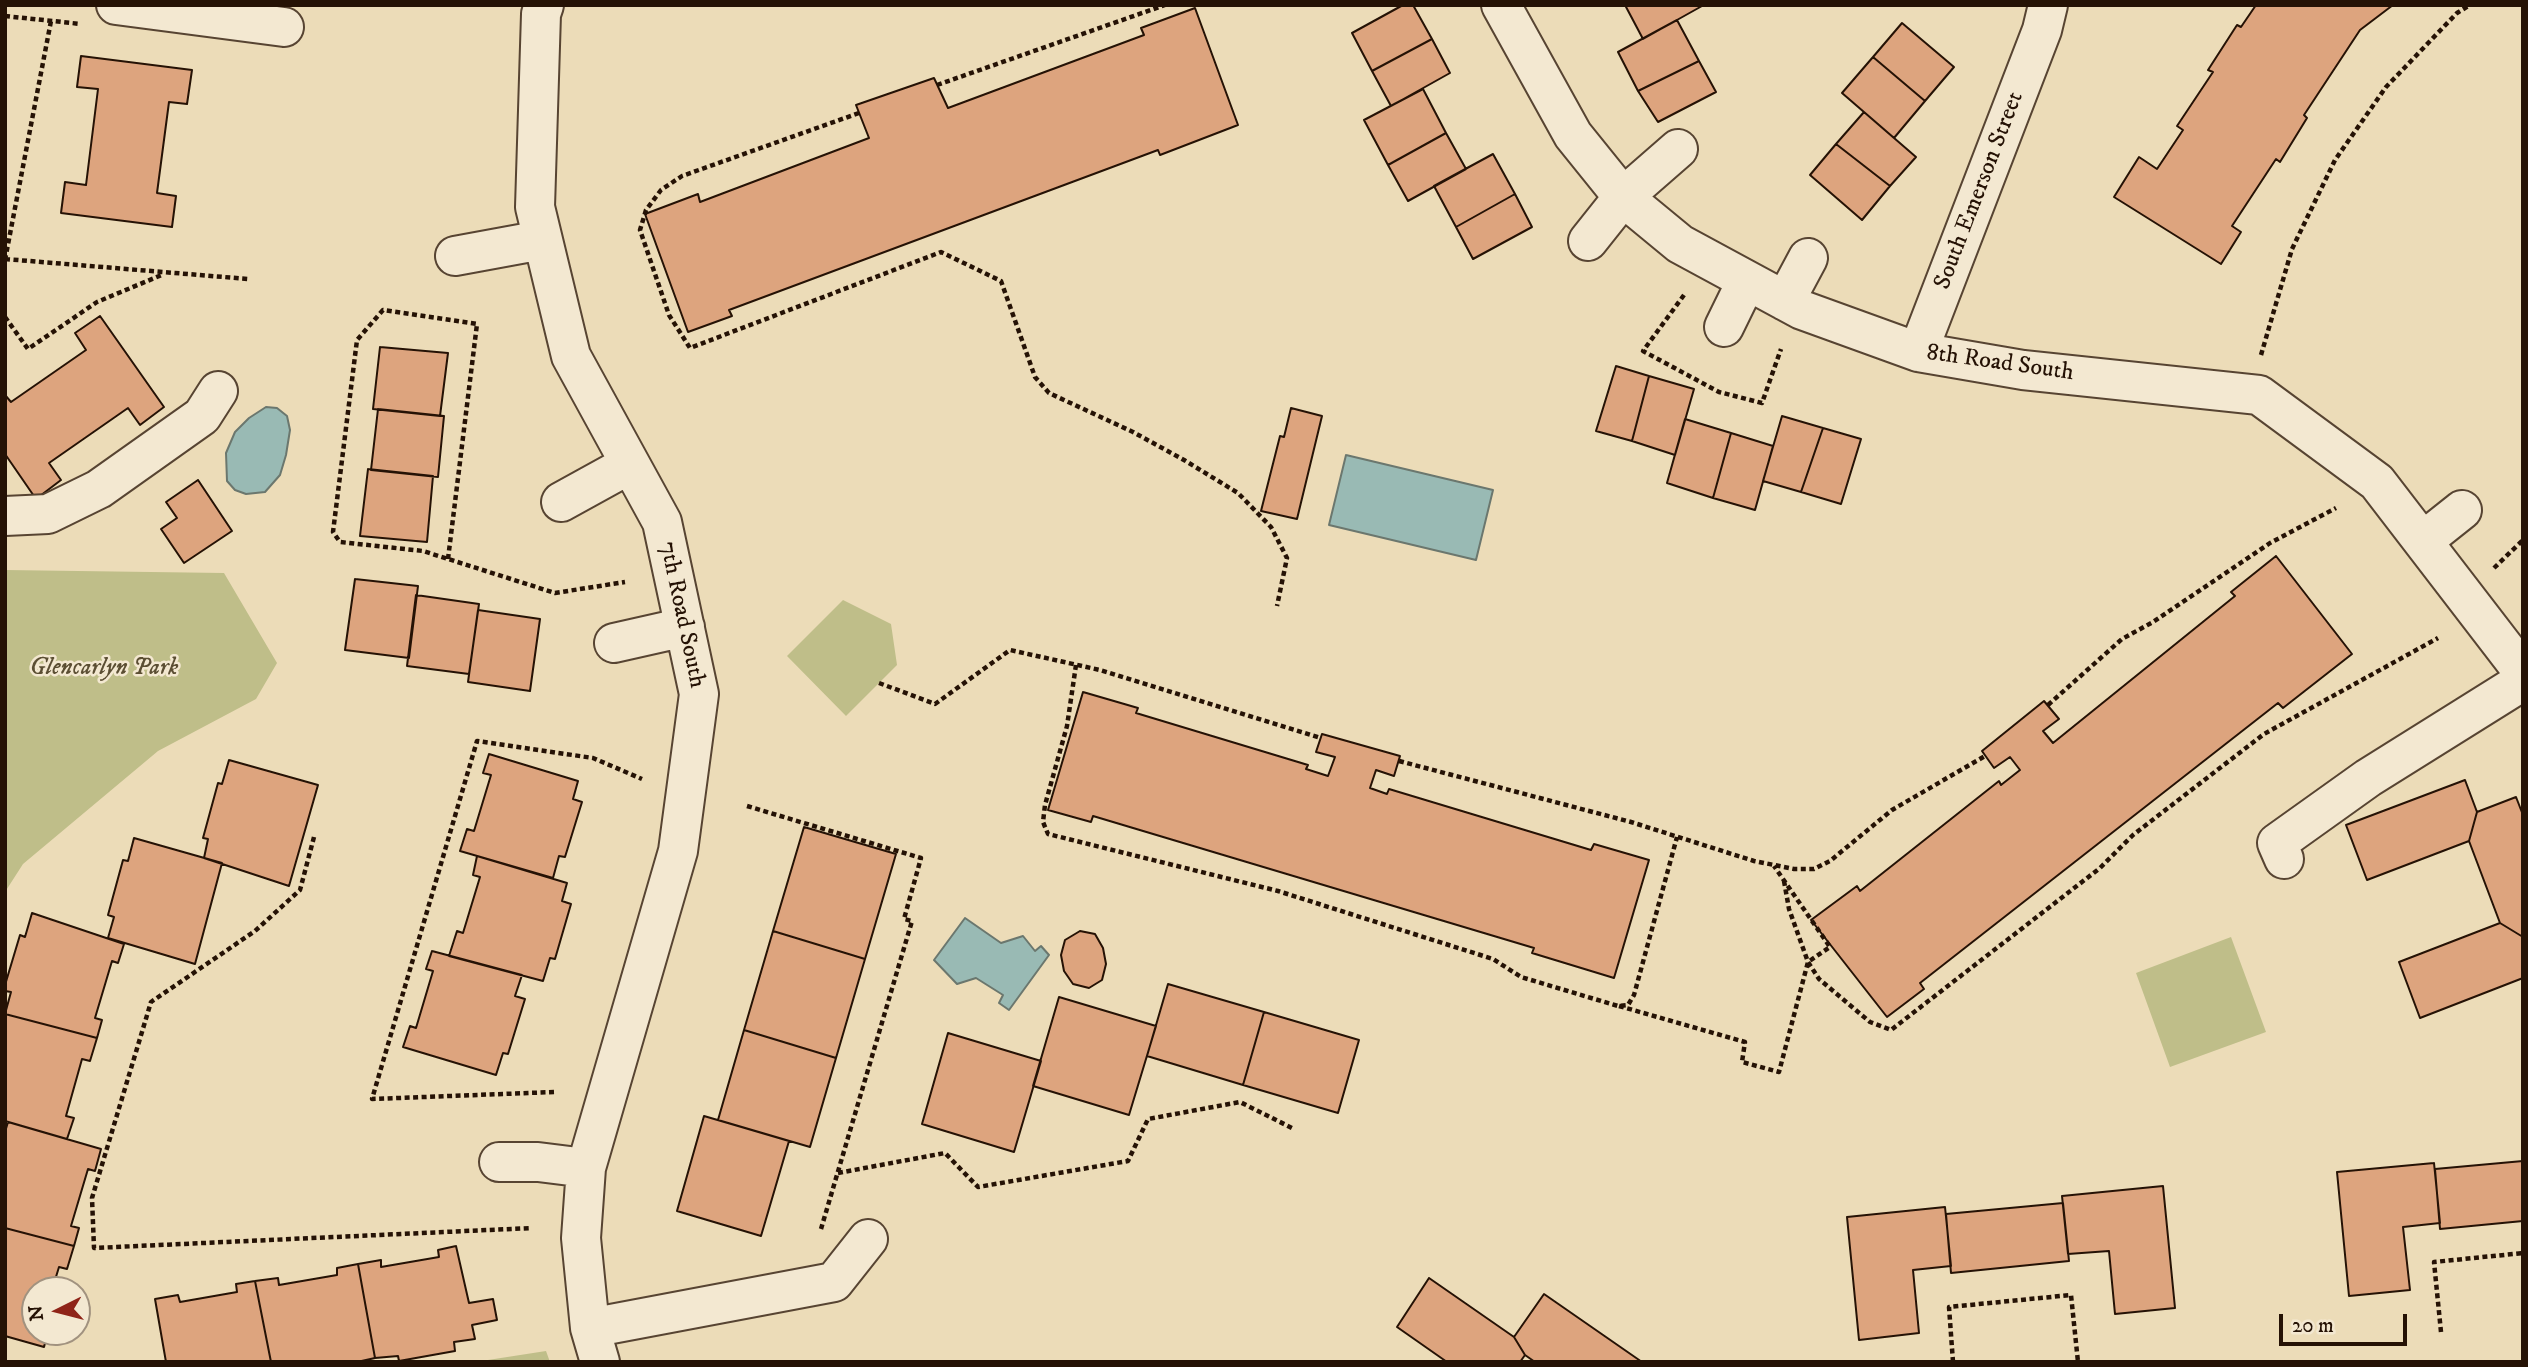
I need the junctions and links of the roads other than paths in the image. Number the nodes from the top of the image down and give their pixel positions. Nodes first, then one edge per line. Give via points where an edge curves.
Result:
1 (116, 5) edge
2 (544, 5) edge
3 (1501, 5) edge
4 (2045, 18) edge
5 (284, 27) dead end
6 (1678, 149) dead end
7 (1623, 197) junction
8 (542, 240) junction
9 (1588, 241) dead end
10 (455, 256) dead end
11 (1808, 258) dead end
12 (1745, 282) junction
13 (1784, 302) junction
14 (1724, 327) dead end
15 (1918, 352) junction
16 (218, 391) dead end
17 (630, 464) junction
18 (561, 502) dead end
19 (2462, 510) dead end
20 (5, 516) edge
21 (2423, 541) junction
22 (685, 627) junction
23 (614, 643) dead end
24 (2523, 672) edge
25 (2523, 681) edge
26 (2284, 859) dead end
27 (499, 1162) dead end
28 (586, 1168) junction
29 (867, 1238) dead end
30 (595, 1345) edge

1 - 5 street
2 - 8 street, 7th Road South via 535,207
3 - 7 street, 8th Road South via 1573,135
4 - 15 street, South Emerson Street
6 - 7 street
7 - 9 street
7 - 12 street, 8th Road South via 1680,244
8 - 10 street
8 - 17 street, 7th Road South via 571,356
11 - 13 street
12 - 13 street, 8th Road South
12 - 14 street
13 - 15 street, 8th Road South
15 - 21 street, 8th Road South via 2023,370 2259,395 2377,482
16 - 20 street via 202,416 99,489 48,514
17 - 18 street
17 - 22 street, 7th Road South via 662,522
19 - 21 street
21 - 24 street, 8th Road South
22 - 23 street
22 - 28 street, 7th Road South via 699,694 678,851
25 - 26 street via 2368,778 2277,843
27 - 28 street
28 - 30 street, 7th Road South via 580,1238
29 - 30 street via 834,1282

